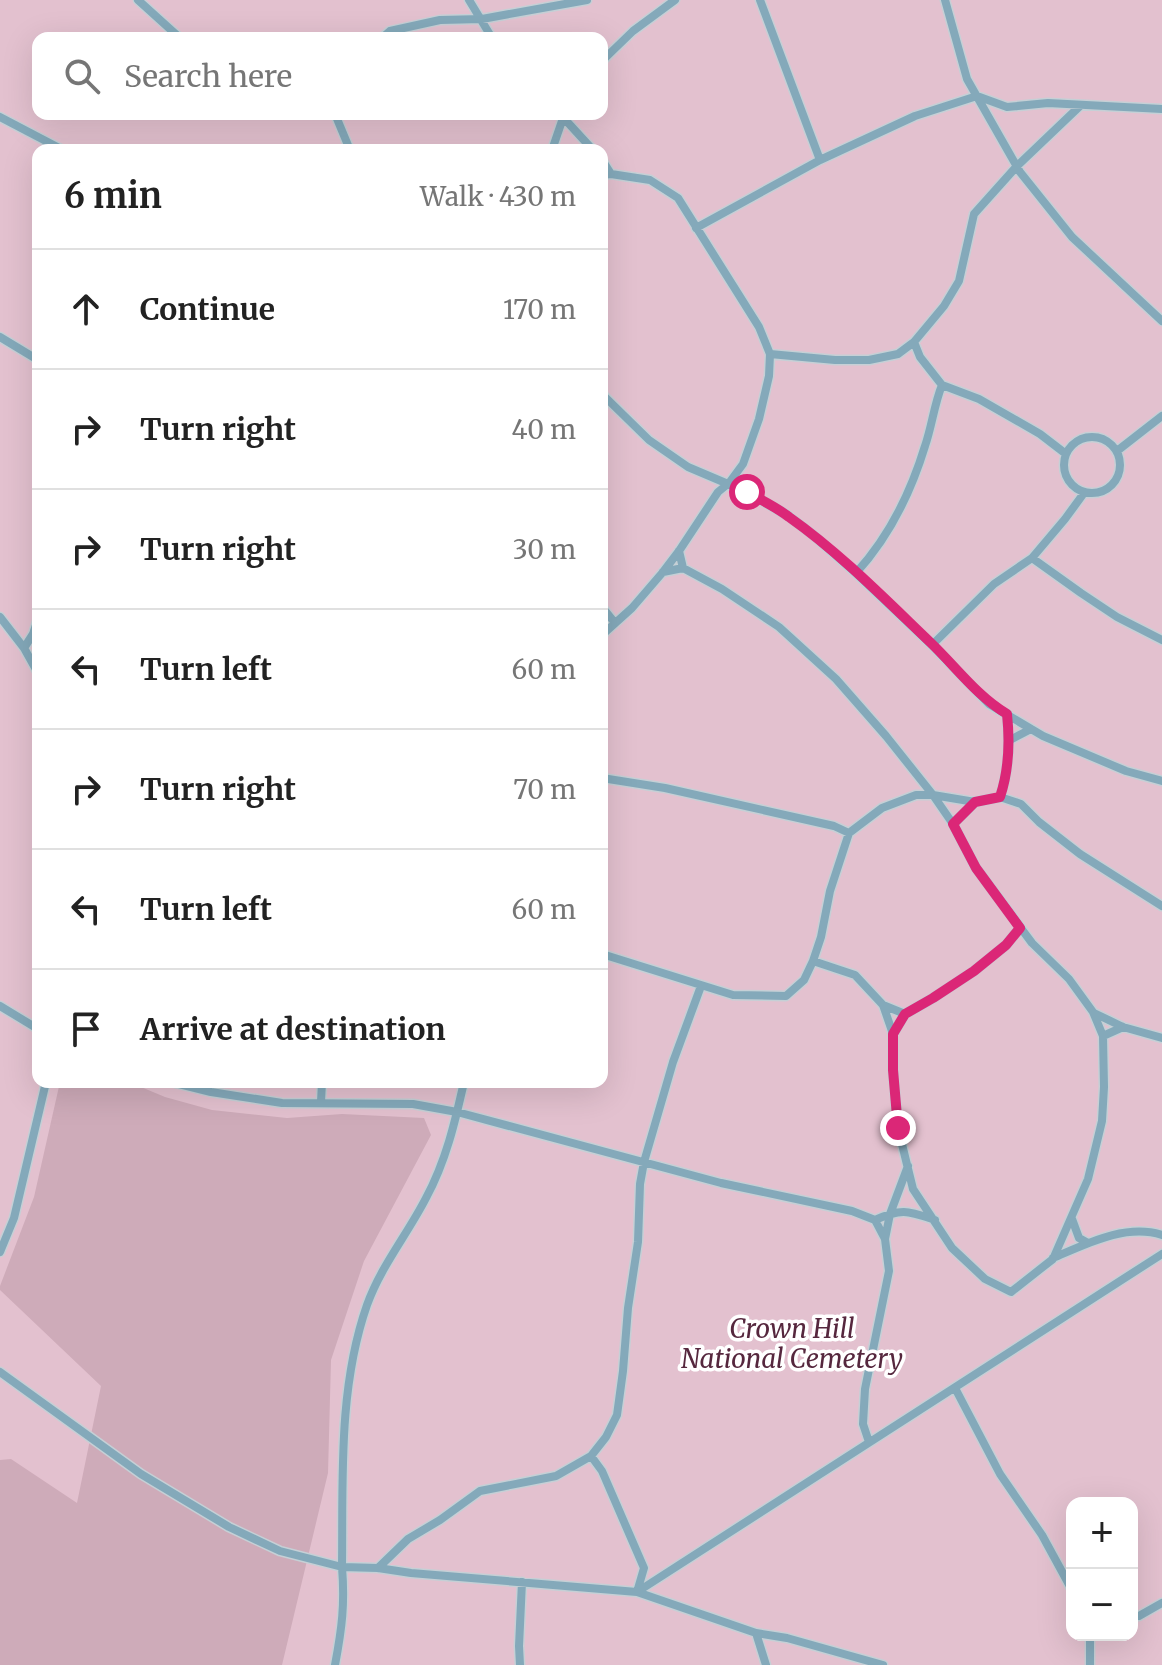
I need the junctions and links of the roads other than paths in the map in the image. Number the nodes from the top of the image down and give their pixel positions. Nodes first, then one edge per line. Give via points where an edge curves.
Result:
1 (138, 0) edge
2 (469, 0) edge
3 (587, 0) edge
4 (675, 0) edge
5 (760, 0) edge
6 (945, 0) edge
7 (482, 19) junction
8 (173, 32) edge
9 (389, 32) edge
10 (489, 32) edge
11 (608, 55) edge
12 (977, 96) junction
13 (1081, 105) junction
14 (1162, 109) edge
15 (0, 117) edge
16 (338, 120) edge
17 (561, 120) edge
18 (567, 120) edge
19 (52, 144) edge
20 (348, 144) edge
21 (554, 144) edge
22 (588, 144) edge
23 (820, 160) junction
24 (1017, 166) junction
25 (608, 174) edge
26 (696, 228) junction
27 (1162, 321) edge
28 (0, 337) edge
29 (914, 342) junction
30 (770, 354) junction
31 (898, 354) junction
32 (32, 356) edge
33 (920, 357) junction
34 (942, 385) junction
35 (608, 400) edge
36 (1162, 416) edge
37 (1117, 451) junction
38 (1066, 454) junction
39 (729, 483) junction
40 (1084, 493) junction
41 (679, 551) junction
42 (1032, 558) junction
43 (683, 568) junction
44 (663, 572) junction
45 (856, 573) junction
46 (608, 614) edge
47 (0, 617) edge
48 (615, 623) junction
49 (608, 629) edge
50 (32, 636) edge
51 (1162, 640) edge
52 (932, 645) junction
53 (24, 648) junction
54 (32, 662) edge
55 (1007, 714) junction
56 (1031, 729) junction
57 (1010, 740) junction
58 (608, 779) edge
59 (920, 779) junction
60 (1162, 781) edge
61 (916, 795) junction
62 (933, 795) junction
63 (1000, 797) junction
64 (975, 802) junction
65 (953, 824) junction
66 (849, 833) junction
67 (1162, 906) edge
68 (1020, 928) junction
69 (608, 956) edge
70 (813, 961) junction
71 (701, 986) junction
72 (883, 1005) junction
73 (0, 1006) edge
74 (1093, 1012) junction
75 (905, 1014) junction
76 (32, 1025) edge
77 (1123, 1027) junction
78 (893, 1034) junction
79 (1103, 1036) junction
80 (1162, 1038) edge
81 (45, 1088) edge
82 (195, 1088) edge
83 (322, 1088) edge
84 (463, 1088) edge
85 (321, 1102) junction
86 (457, 1112) junction
87 (644, 1162) junction
88 (908, 1166) junction
89 (890, 1214) junction
90 (1072, 1218) junction
91 (875, 1220) junction
92 (935, 1220) junction
93 (1162, 1235) edge
94 (885, 1239) junction
95 (1088, 1243) junction
96 (0, 1252) edge
97 (1162, 1254) edge
98 (1053, 1259) junction
99 (2, 1375) edge
100 (955, 1388) junction
101 (869, 1442) junction
102 (591, 1456) junction
103 (342, 1567) junction
104 (378, 1568) junction
105 (644, 1568) junction
106 (667, 1573) junction
107 (1066, 1579) edge
108 (522, 1582) junction
109 (637, 1592) junction
110 (1162, 1603) edge
111 (1138, 1616) edge
112 (756, 1633) junction
113 (1090, 1641) edge
114 (335, 1665) edge
115 (520, 1665) edge
116 (766, 1665) edge
117 (883, 1665) edge
118 (1090, 1665) edge

1 - 8 lane
2 - 7 lane
3 - 7 lane
4 - 11 lane
5 - 23 lane
6 - 12 lane via 967,79
7 - 9 lane via 440,20
7 - 10 lane
12 - 13 lane via 1007,107
12 - 23 lane via 915,116
12 - 24 lane
13 - 14 lane
13 - 24 lane
15 - 19 lane
16 - 20 lane
17 - 21 lane
18 - 22 lane
23 - 26 lane
24 - 27 lane via 1072,237
24 - 29 lane via 974,214 959,281
25 - 26 lane via 650,180 678,198
26 - 30 lane via 759,327
28 - 32 lane
29 - 31 lane
29 - 33 lane
30 - 31 lane via 835,360
30 - 39 lane via 759,419 743,464
31 - 33 lane
33 - 34 lane
34 - 38 lane via 979,399
34 - 45 lane via 913,480 895,519
35 - 39 lane via 649,440 688,467
36 - 37 lane
37 - 38 lane via 1100,437 1089,437 1075,442
37 - 40 lane via 1121,467 1113,485
38 - 40 lane via 1067,480
39 - 41 lane
39 - 45 lane via 787,515
40 - 42 lane
41 - 43 lane
41 - 44 lane
42 - 51 lane via 1117,617
42 - 52 lane via 994,584
43 - 44 lane
43 - 59 lane via 779,627 836,679
44 - 48 lane
45 - 52 lane
46 - 48 lane
47 - 53 lane
48 - 49 lane
50 - 53 lane
52 - 55 lane via 989,704
53 - 54 lane
55 - 56 lane
55 - 57 lane
56 - 57 lane
56 - 60 lane
57 - 63 lane
58 - 66 lane
59 - 61 lane
59 - 62 lane
61 - 62 lane
61 - 66 lane via 882,808
62 - 64 lane
62 - 65 lane
63 - 64 lane
63 - 67 lane via 1021,804 1080,854
64 - 65 lane
65 - 68 lane via 976,868
66 - 70 lane
68 - 74 lane
68 - 75 lane via 974,971
69 - 71 lane
70 - 71 lane via 804,980 786,996 733,995
70 - 72 lane via 855,975
71 - 87 lane
72 - 75 lane
72 - 78 lane
73 - 76 lane
74 - 77 lane
74 - 79 lane
75 - 78 lane
77 - 79 lane
77 - 80 lane
78 - 88 lane via 898,1128
79 - 90 lane via 1102,1121
81 - 96 lane via 14,1218
82 - 85 lane via 282,1103
83 - 85 lane
84 - 86 lane
85 - 86 lane via 413,1104
86 - 87 lane
86 - 103 lane via 426,1199 380,1273 353,1354 345,1416
87 - 91 lane
87 - 102 lane via 617,1415
88 - 89 lane
88 - 92 lane via 913,1189
89 - 91 lane
89 - 92 lane via 906,1211
89 - 94 lane
90 - 95 lane via 1079,1238
90 - 98 lane
91 - 94 lane
92 - 98 lane via 952,1248 985,1279 1011,1292
93 - 95 lane via 1120,1233
94 - 101 lane via 889,1271 865,1389 863,1424
95 - 98 lane
97 - 100 lane
99 - 103 lane via 141,1474 229,1527 280,1551
100 - 101 lane
100 - 107 lane via 1000,1474
101 - 106 lane
102 - 104 lane via 556,1476 480,1491 408,1539
102 - 105 lane
103 - 104 lane
103 - 114 lane via 344,1602
104 - 108 lane
105 - 106 lane
105 - 109 lane
106 - 109 lane
108 - 109 lane
108 - 115 lane
109 - 112 lane
110 - 111 lane
112 - 116 lane
112 - 117 lane
113 - 118 lane

